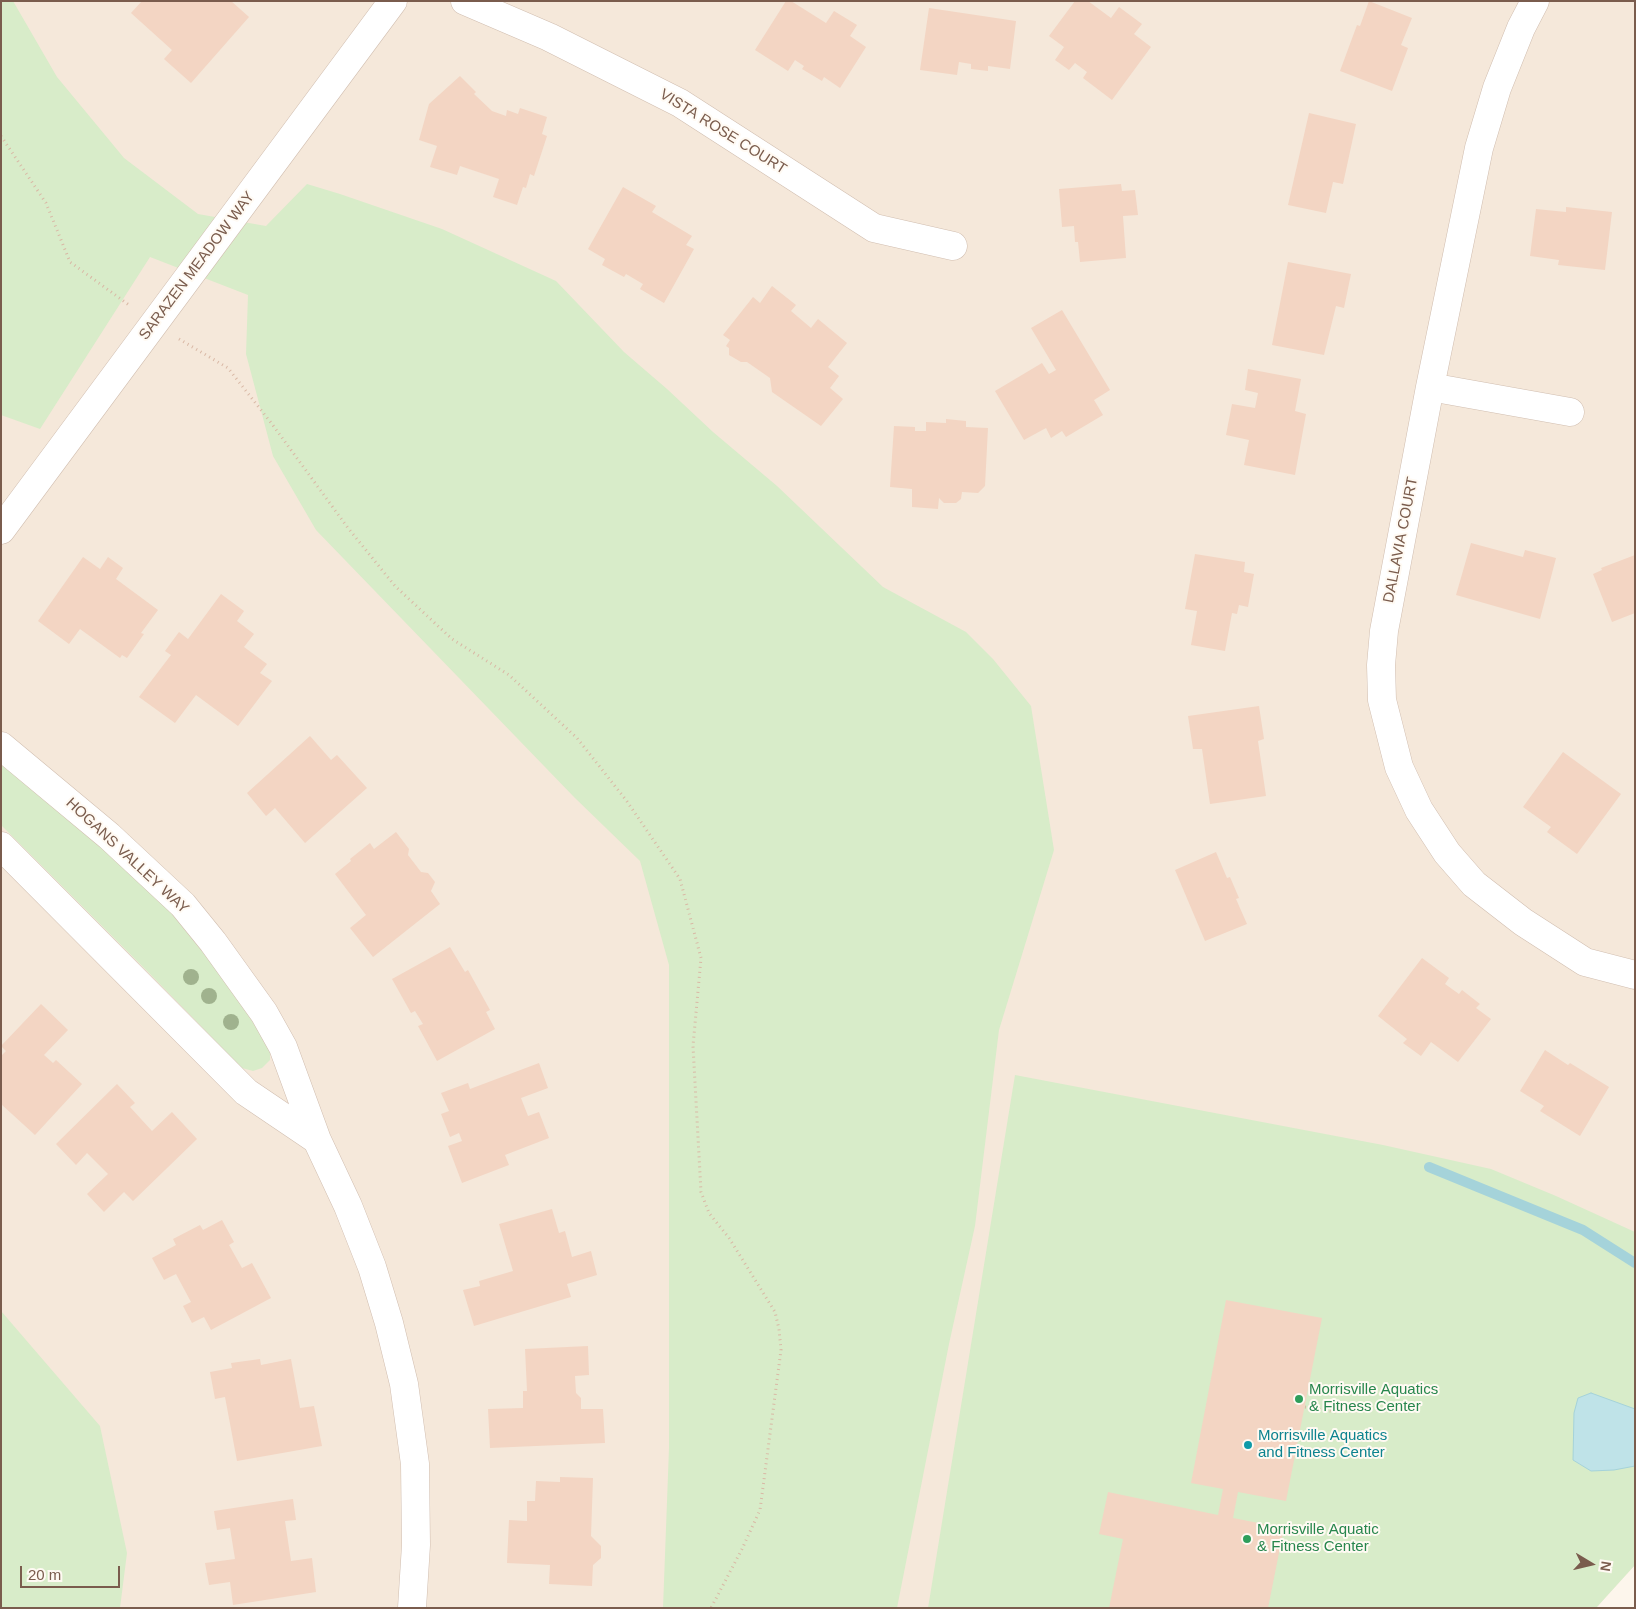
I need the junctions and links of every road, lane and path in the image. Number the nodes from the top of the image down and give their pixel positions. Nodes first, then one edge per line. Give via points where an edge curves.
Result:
1 (393, 1) edge
2 (465, 1) edge
3 (1535, 1) edge
4 (1, 136) edge
5 (953, 246) dead end
6 (153, 324) junction
7 (1430, 387) junction
8 (1570, 412) dead end
9 (1, 530) edge
10 (1, 746) edge
11 (1, 846) edge
12 (1635, 975) edge
13 (317, 1140) junction
14 (1305, 1407) dead end
15 (1336, 1412) dead end
16 (412, 1608) edge
17 (711, 1608) edge

1 - 6 street, SARAZEN MEADOW WAY
2 - 5 street, VISTA ROSE COURT via 549,37 680,103 874,228
3 - 7 street, DALLAVIA COURT via 1497,88 1479,148
4 - 6 path via 46,203 70,262
6 - 9 street, SARAZEN MEADOW WAY
6 - 17 path via 228,368 348,528 396,586 452,639 509,675 577,738 626,800 680,879 701,958 693,1046 701,1192 709,1212 775,1312 781,1350 760,1510
7 - 8 street
7 - 12 street, DALLAVIA COURT via 1384,631 1381,665 1382,700 1399,767 1419,810 1447,853 1474,884 1585,962
10 - 13 street, HOGANS VALLEY WAY via 110,836 183,905 213,942 264,1013 283,1047
11 - 13 street via 246,1092
13 - 16 street, HOGANS VALLEY WAY via 372,1267 404,1384 415,1464 416,1545
14 - 15 path

